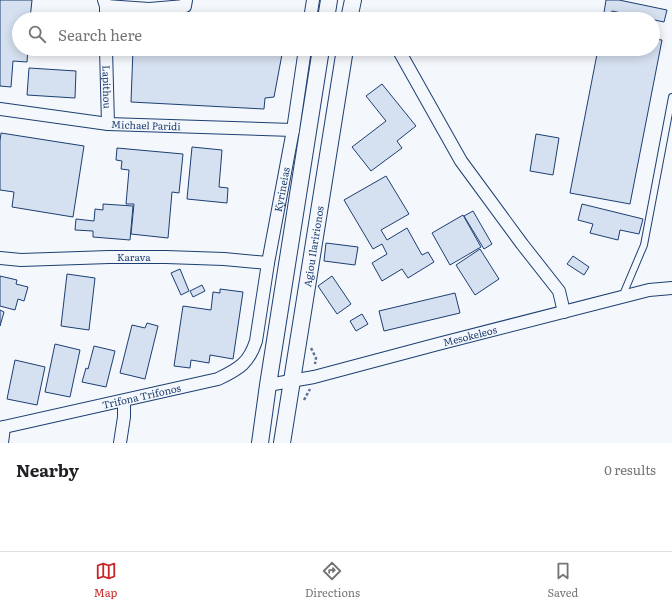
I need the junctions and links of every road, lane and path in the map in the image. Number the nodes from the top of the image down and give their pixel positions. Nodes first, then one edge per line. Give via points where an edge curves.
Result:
1 (186, 0) edge
2 (312, 0) edge
3 (329, 0) edge
4 (352, 0) edge
5 (105, 3) edge
6 (311, 12) edge
7 (327, 12) edge
8 (351, 12) edge
9 (106, 56) edge
10 (304, 56) edge
11 (321, 56) edge
12 (344, 56) edge
13 (402, 56) edge
14 (672, 97) edge
15 (0, 109) edge
16 (108, 124) junction
17 (293, 130) junction
18 (0, 258) edge
19 (268, 263) junction
20 (672, 288) edge
21 (622, 297) junction
22 (564, 312) junction
23 (258, 331) joint
24 (291, 380) junction
25 (268, 385) junction
26 (124, 400) junction
27 (2, 428) edge
28 (2, 443) edge
29 (120, 443) edge
30 (260, 443) edge
31 (282, 443) edge

1 - 5 street via 185,6 149,9
2 - 6 street
3 - 7 main road
4 - 8 main road
9 - 16 street, Lapithou
10 - 17 street, Kyrineias
11 - 25 main road
12 - 24 main road, Agiou Ilaririonos
13 - 22 street via 461,161 559,292
14 - 21 lane via 644,245
15 - 16 street, Michael Paridi
16 - 17 street, Michael Paridi
17 - 19 street, Kyrineias
18 - 19 street, Karava via 21,260 166,257
19 - 23 street, Kyrineias
20 - 21 street, Mesokeleos via 649,290
21 - 22 street, Mesokeleos
22 - 24 street, Mesokeleos via 314,377
23 - 26 street, Trifona Trifonos via 249,358 230,374
24 - 25 street, Mesokeleos
24 - 31 main road, Agiou Ilaririonos
25 - 30 main road
26 - 27 street, Trifona Trifonos
26 - 29 street
27 - 28 street

